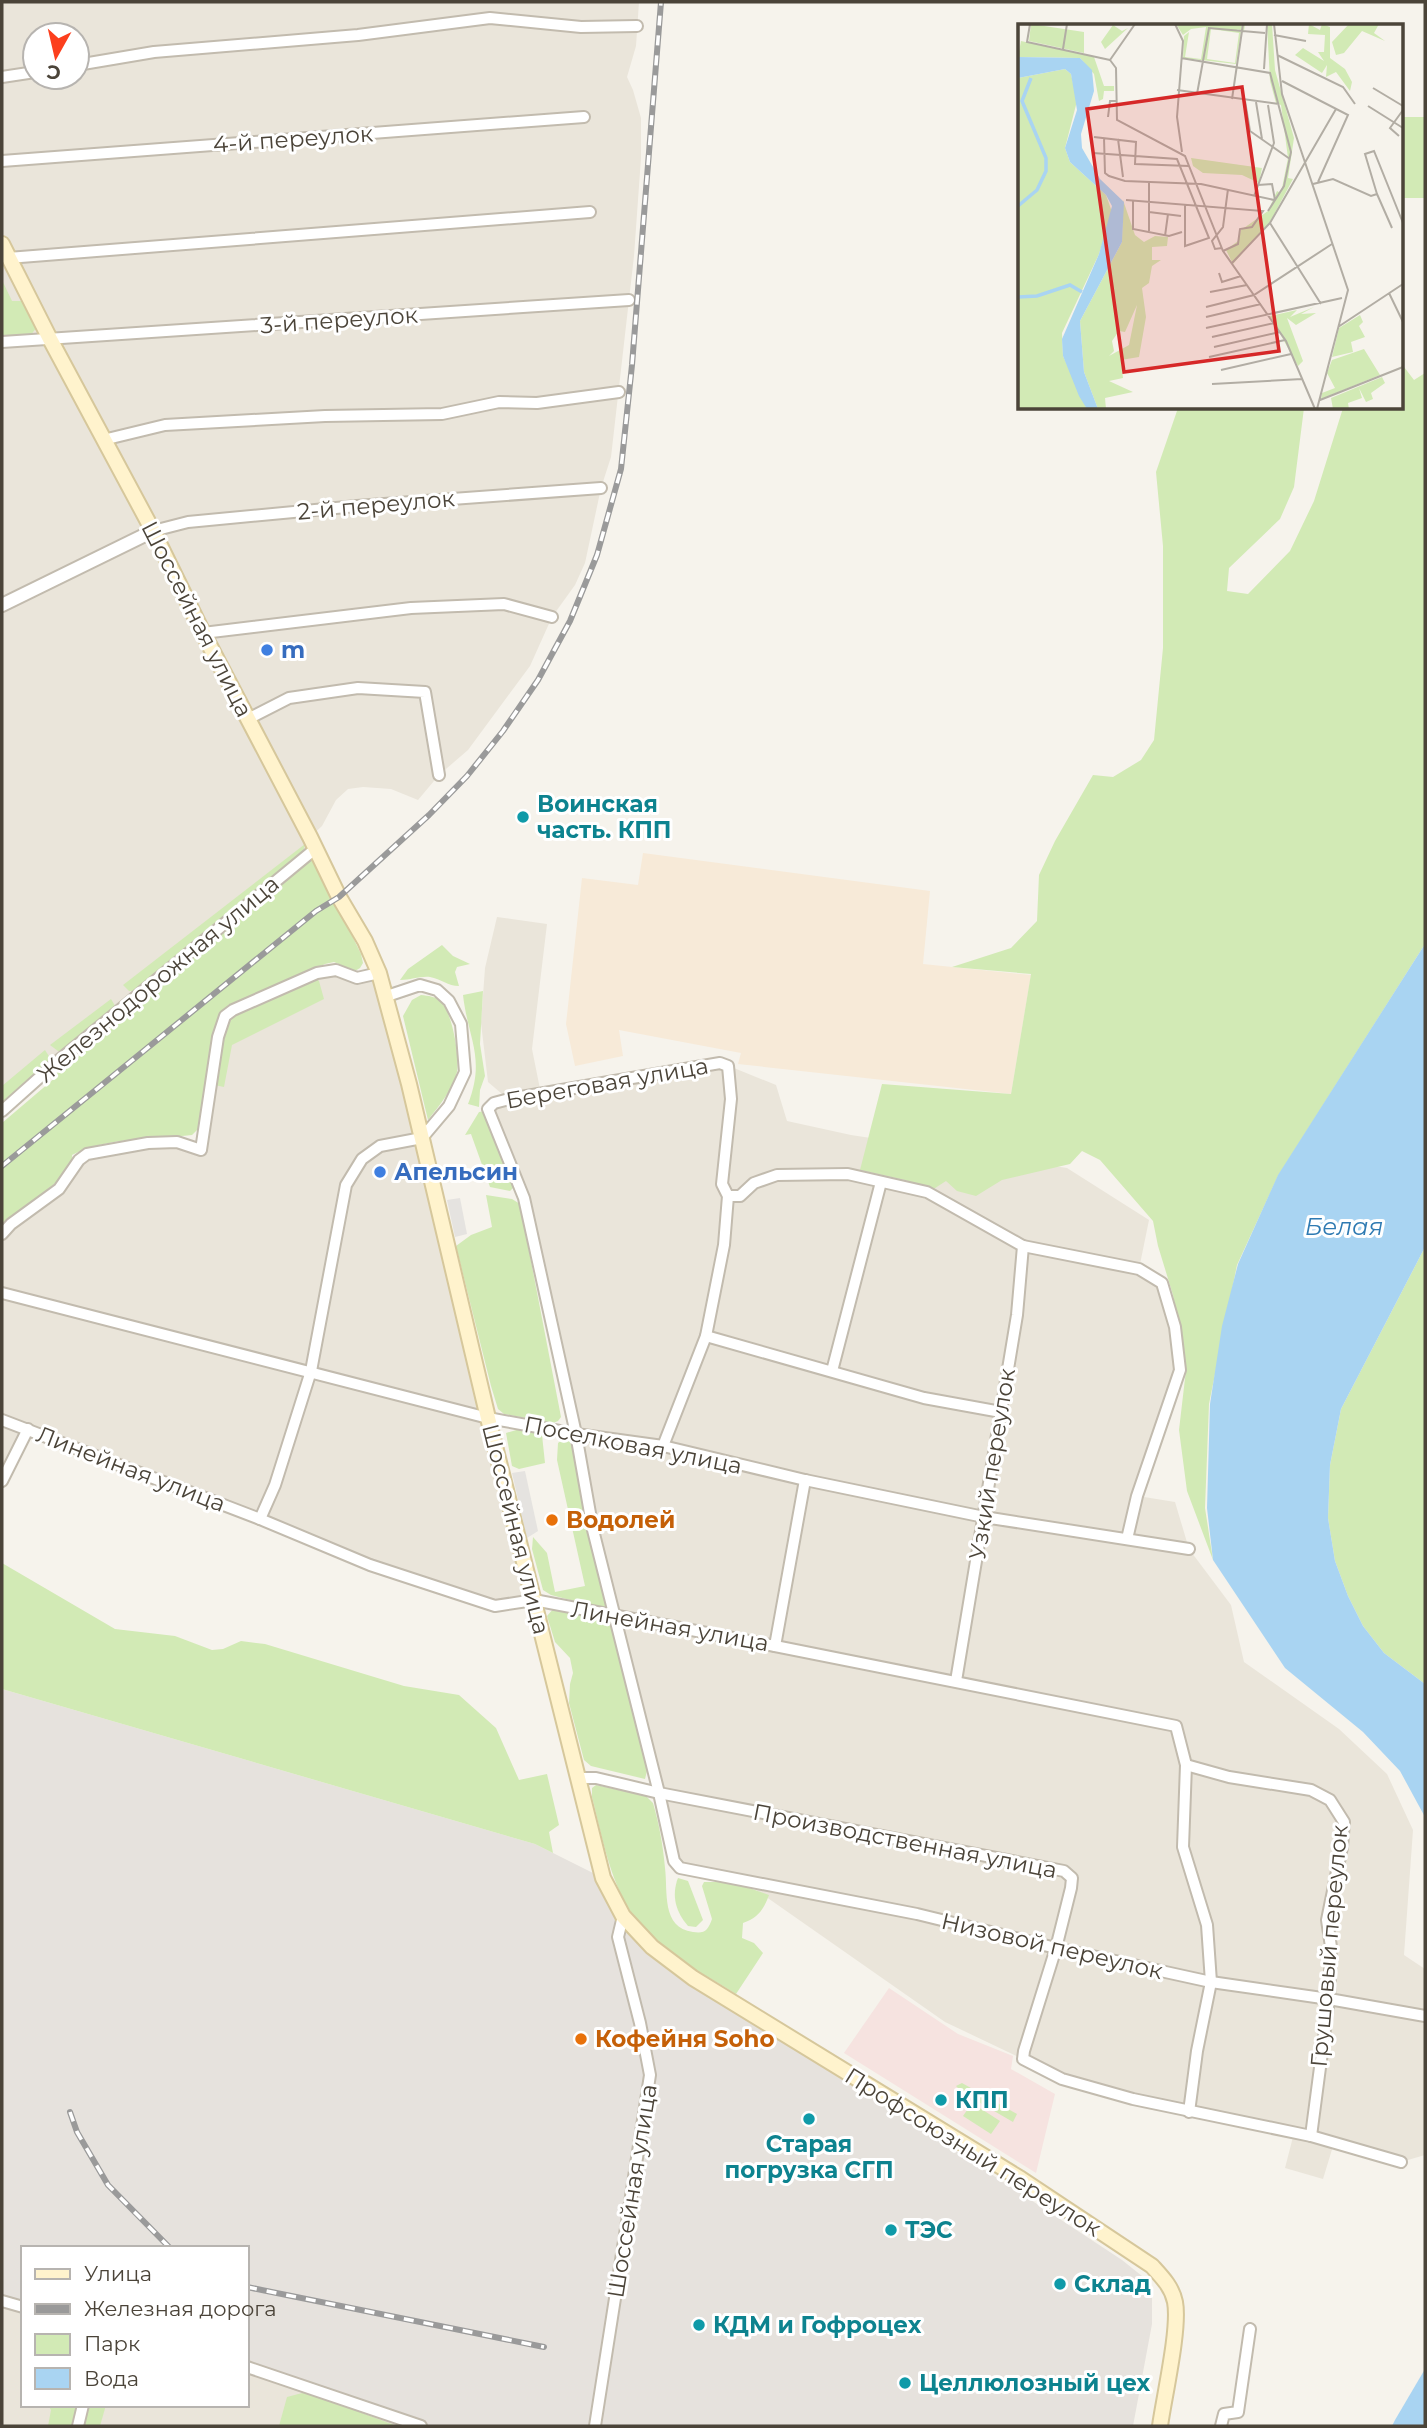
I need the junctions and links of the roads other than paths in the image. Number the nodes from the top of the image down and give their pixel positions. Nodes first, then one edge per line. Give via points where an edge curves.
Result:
1 (637, 26) dead end
2 (91, 63) edge
3 (21, 74) edge
4 (2, 77) edge
5 (584, 117) dead end
6 (2, 161) edge
7 (590, 212) dead end
8 (2, 244) edge
9 (8, 258) junction
10 (629, 300) dead end
11 (50, 339) junction
12 (2, 342) edge
13 (619, 393) dead end
14 (103, 440) junction
15 (601, 488) dead end
16 (153, 531) junction
17 (2, 605) edge
18 (552, 617) dead end
19 (203, 633) junction
20 (248, 719) junction
21 (439, 775) dead end
22 (315, 849) junction
23 (379, 973) junction
24 (387, 996) junction
25 (2, 1111) edge
26 (422, 1138) junction
27 (881, 1182) junction
28 (728, 1196) junction
29 (2, 1234) edge
30 (1023, 1246) junction
31 (2, 1293) edge
32 (706, 1336) junction
33 (311, 1371) junction
34 (832, 1371) junction
35 (1001, 1412) junction
36 (488, 1418) junction
37 (2, 1420) edge
38 (28, 1429) junction
39 (576, 1434) junction
40 (663, 1446) junction
41 (805, 1480) junction
42 (2, 1481) edge
43 (984, 1517) junction
44 (260, 1519) junction
45 (1127, 1539) junction
46 (1189, 1549) dead end
47 (534, 1601) junction
48 (614, 1617) junction
49 (775, 1646) junction
50 (956, 1682) junction
51 (1186, 1765) junction
52 (578, 1778) junction
53 (659, 1793) junction
54 (623, 1916) junction
55 (652, 1947) joint
56 (1056, 1948) junction
57 (1211, 1982) junction
58 (1329, 1999) junction
59 (1425, 2016) edge
60 (1189, 2112) junction
61 (1311, 2136) junction
62 (1401, 2162) dead end
63 (2, 2301) edge
64 (21, 2306) edge
65 (1250, 2329) dead end
66 (248, 2367) edge
67 (83, 2407) edge
68 (416, 2425) edge
69 (78, 2426) edge
70 (595, 2426) edge
71 (1160, 2426) edge
72 (1221, 2426) edge

1 - 2 street via 582,27 490,19 154,52
3 - 4 street
5 - 6 street, 4-й переулок
7 - 9 street
8 - 9 main road, Шоссейная улица
9 - 11 main road, Шоссейная улица
10 - 11 street, 3-й переулок
11 - 12 street, 3-й переулок
11 - 14 main road, Шоссейная улица
13 - 14 street via 537,404 499,402 442,414 165,425
14 - 16 main road, Шоссейная улица
15 - 16 street, 2-й переулок via 188,522
16 - 17 street
16 - 19 main road, Шоссейная улица
18 - 19 street via 504,604 424,607
19 - 20 main road, Шоссейная улица
20 - 21 street via 289,698 358,688 425,692
20 - 22 main road, Шоссейная улица
22 - 23 main road, Шоссейная улица
22 - 25 street, Железнодорожная улица
23 - 24 main road, Шоссейная улица
23 - 29 street via 357,978 336,970 317,973 233,1010 225,1016 218,1037 201,1150 177,1142 148,1143 87,1154 59,1189
24 - 26 main road, Шоссейная улица
24 - 26 street via 420,985 437,990 461,1024 465,1072 449,1106
26 - 33 street via 380,1146 362,1159 346,1185
26 - 36 main road, Шоссейная улица
27 - 28 street via 848,1174 777,1175 754,1183 740,1196
27 - 30 street via 927,1192
27 - 34 street
28 - 32 street via 724,1245
28 - 39 street, Береговая улица via 722,1184 731,1099 729,1066 720,1063 520,1097 494,1103 488,1109 524,1198
30 - 35 street, Узкий переулок
30 - 45 street via 1139,1269 1162,1283 1175,1327 1180,1370
31 - 33 street, Поселковая улица
32 - 34 street
32 - 40 street
33 - 36 street, Поселковая улица
33 - 44 street
34 - 35 street via 924,1398
35 - 43 street, Узкий переулок
36 - 39 street, Поселковая улица
36 - 47 main road, Шоссейная улица
37 - 38 street, Линейная улица
38 - 42 street
38 - 44 street, Линейная улица
39 - 40 street, Поселковая улица
39 - 48 street
40 - 41 street, Поселковая улица
41 - 43 street, Поселковая улица
41 - 49 street
43 - 45 street, Поселковая улица
43 - 50 street, Узкий переулок
44 - 47 street, Линейная улица via 370,1565 495,1606
45 - 46 street, Поселковая улица
47 - 48 street, Линейная улица
47 - 52 main road, Шоссейная улица
48 - 49 street, Линейная улица
48 - 53 street
49 - 50 street, Линейная улица
50 - 51 street, Линейная улица via 1176,1726
51 - 57 street via 1183,1847 1208,1925
51 - 58 street, Грушовый переулок via 1311,1790 1330,1800 1344,1822 1327,1920
52 - 53 street, Производственная улица
52 - 54 main road, Шоссейная улица via 603,1878
53 - 56 street, Низовой переулок via 674,1861 680,1868 917,1914
53 - 56 street, Производственная улица via 1065,1871 1072,1878 1071,1888
54 - 55 main road, Шоссейная улица
54 - 70 street, Шоссейная улица via 618,1937 650,2075
55 - 71 main road, Профсоюзный переулок via 693,1978 1021,2179 1152,2266 1175,2302
56 - 57 street, Низовой переулок
56 - 60 street, Производственная улица via 1024,2059 1062,2079
57 - 58 street, Низовой переулок
57 - 60 street
58 - 59 street, Низовой переулок
58 - 61 street, Грушовый переулок
60 - 61 street, Производственная улица
61 - 62 street, Производственная улица
63 - 64 street
65 - 72 street via 1238,2412 1224,2414
66 - 68 street
67 - 69 street

